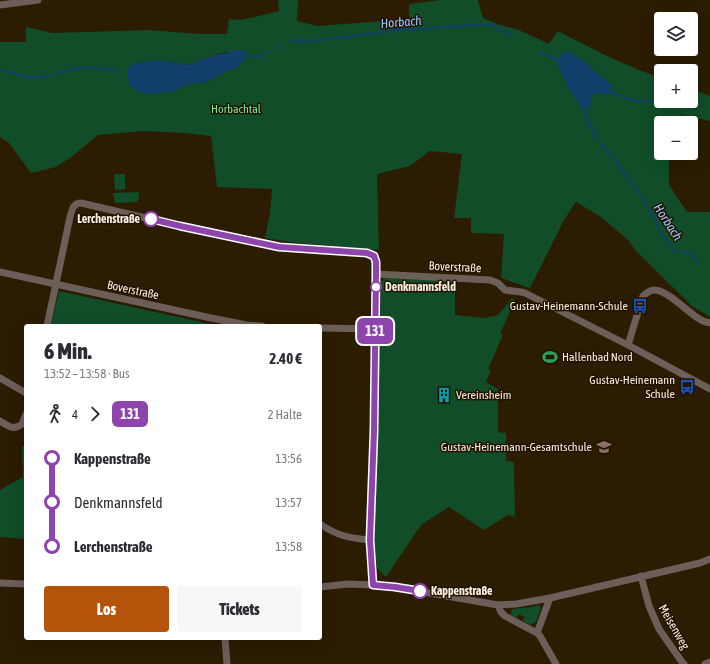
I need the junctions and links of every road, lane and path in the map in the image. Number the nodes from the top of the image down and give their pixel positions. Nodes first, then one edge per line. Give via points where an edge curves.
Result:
1 (38, 0) edge
2 (0, 5) edge
3 (0, 272) edge
4 (376, 274) junction
5 (55, 285) junction
6 (710, 323) edge
7 (47, 324) edge
8 (240, 324) edge
9 (322, 328) edge
10 (375, 329) junction
11 (628, 345) junction
12 (0, 378) edge
13 (710, 389) edge
14 (24, 392) edge
15 (24, 419) edge
16 (0, 421) edge
17 (322, 525) edge
18 (370, 540) junction
19 (710, 559) edge
20 (641, 576) junction
21 (0, 583) edge
22 (24, 584) edge
23 (373, 585) junction
24 (322, 587) edge
25 (550, 598) junction
26 (498, 605) junction
27 (537, 633) junction
28 (224, 640) edge
29 (710, 662) edge
30 (227, 664) edge
31 (556, 664) edge
32 (684, 664) edge
33 (705, 664) edge

1 - 2 street
3 - 5 street, Boverstraße
4 - 5 street via 374,256 367,253 279,247 78,203 70,217
4 - 10 street
4 - 11 street, Boverstraße via 490,280 505,290 525,293
5 - 7 street
5 - 8 street, Boverstraße
6 - 11 street via 701,320 660,291 649,291 643,296
9 - 10 street
10 - 18 street
11 - 13 street, Boverstraße
12 - 14 street
15 - 16 street via 17,428 11,428
17 - 18 street via 347,537
18 - 23 street
19 - 20 street
20 - 25 street
20 - 32 street, Meisenweg via 649,606 659,629
21 - 22 street
23 - 24 street
23 - 26 street
25 - 26 street
25 - 27 street
26 - 27 street via 505,616
27 - 31 street
28 - 30 street
29 - 33 street

